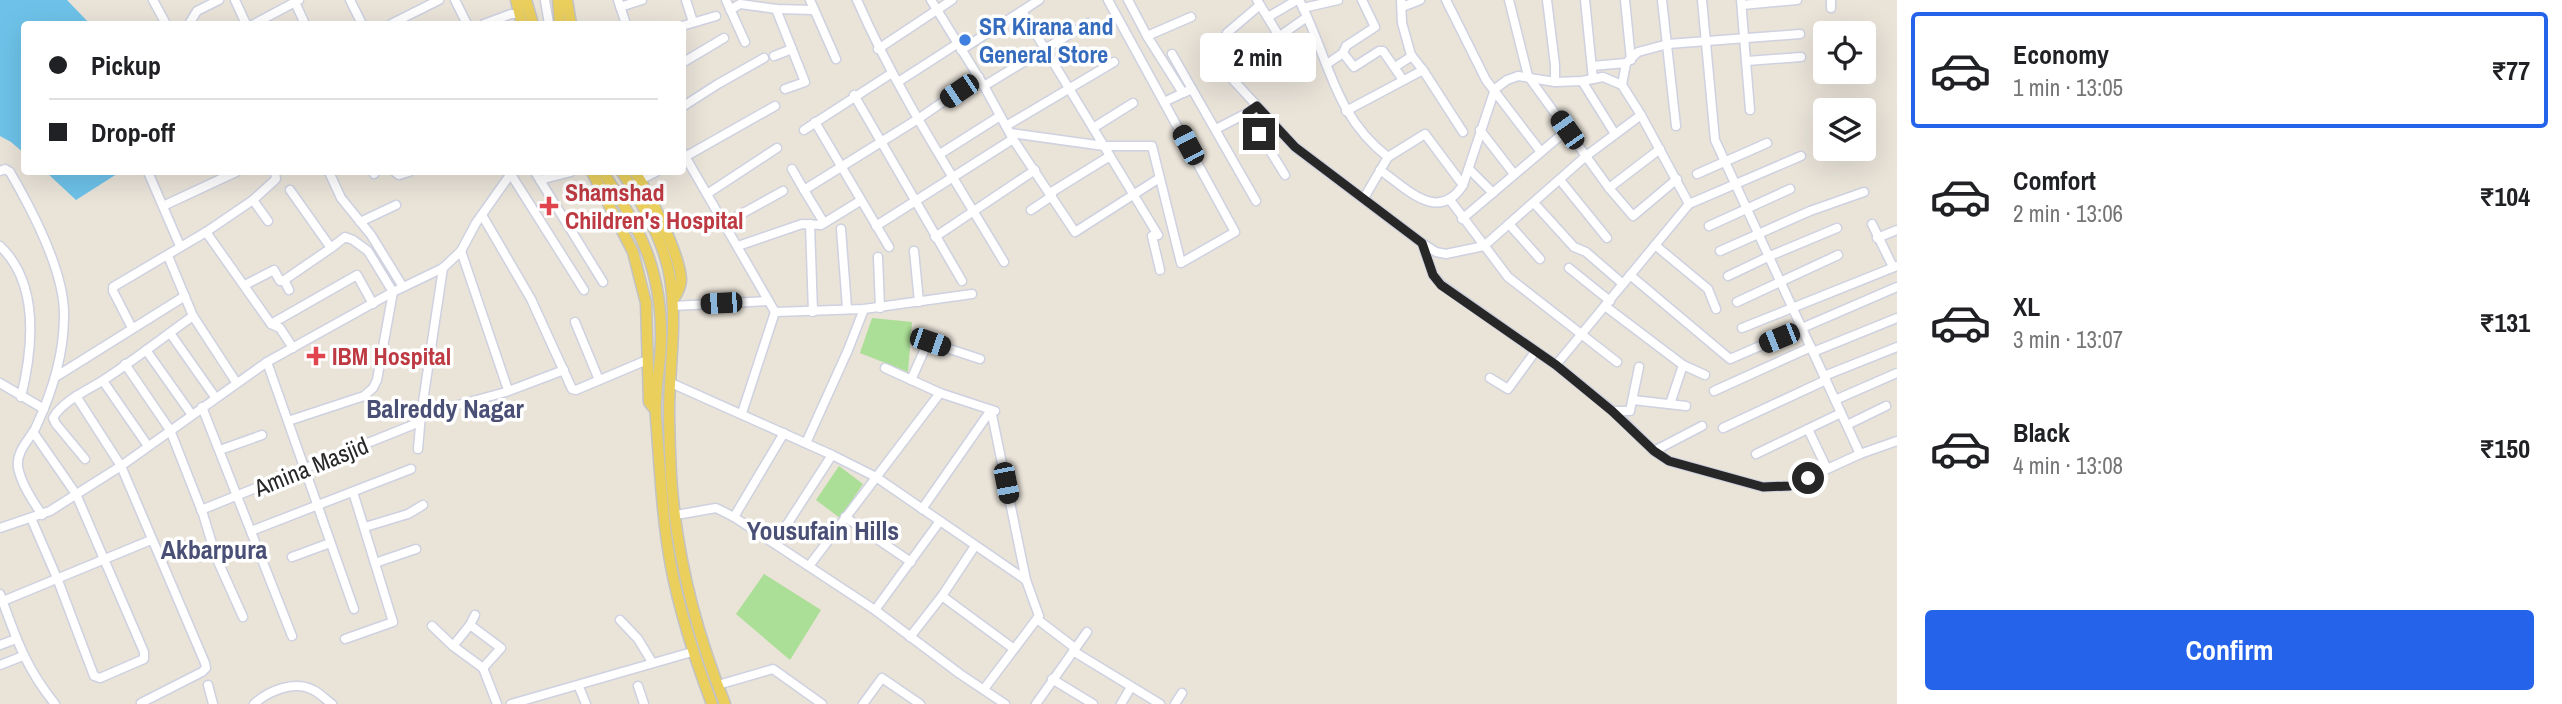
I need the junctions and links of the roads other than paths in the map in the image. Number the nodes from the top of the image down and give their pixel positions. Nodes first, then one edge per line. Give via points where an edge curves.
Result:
1 (153, 0) edge
2 (219, 0) edge
3 (234, 0) edge
4 (350, 0) edge
5 (439, 0) edge
6 (455, 0) edge
7 (516, 0) edge
8 (526, 0) edge
9 (545, 0) edge
10 (558, 0) edge
11 (567, 0) edge
12 (642, 0) edge
13 (686, 0) edge
14 (726, 0) edge
15 (810, 0) edge
16 (857, 0) edge
17 (931, 0) edge
18 (953, 0) edge
19 (1039, 0) edge
20 (1108, 0) edge
21 (1362, 0) edge
22 (1420, 0) edge
23 (1446, 0) edge
24 (1509, 0) edge
25 (1547, 0) edge
26 (1585, 0) edge
27 (1625, 0) edge
28 (1662, 0) edge
29 (1702, 0) edge
30 (1797, 0) edge
31 (296, 1) edge
32 (1131, 1) edge
33 (1334, 1) edge
34 (1259, 2) edge
35 (619, 3) edge
36 (1401, 3) edge
37 (1741, 3) edge
38 (1301, 6) edge
39 (776, 9) junction
40 (730, 10) junction
41 (814, 10) junction
42 (937, 10) junction
43 (1022, 11) junction
44 (518, 14) junction
45 (716, 16) dead end
46 (1191, 17) dead end
47 (1268, 18) junction
48 (164, 21) edge
49 (191, 21) edge
50 (244, 21) edge
51 (259, 21) edge
52 (304, 21) edge
53 (360, 21) edge
54 (407, 21) edge
55 (466, 21) edge
56 (491, 21) edge
57 (521, 21) edge
58 (532, 21) edge
59 (548, 21) edge
60 (560, 21) edge
61 (570, 21) edge
62 (624, 21) edge
63 (693, 22) junction
64 (1088, 23) dead end
65 (686, 25) edge
66 (1227, 33) dead end
67 (1800, 34) dead end
68 (1147, 36) junction
69 (1279, 36) junction
70 (724, 38) dead end
71 (1745, 39) junction
72 (1706, 41) junction
73 (745, 42) dead end
74 (1668, 44) junction
75 (959, 47) junction
76 (878, 49) junction
77 (792, 50) junction
78 (1045, 50) junction
79 (1343, 53) junction
80 (1172, 54) dead end
81 (1412, 56) junction
82 (1212, 57) dead end
83 (1801, 57) dead end
84 (836, 59) dead end
85 (1161, 59) junction
86 (686, 61) edge
87 (1747, 61) junction
88 (1114, 62) dead end
89 (1327, 64) junction
90 (1145, 67) junction
91 (1395, 67) junction
92 (1423, 70) junction
93 (1526, 70) junction
94 (1625, 71) junction
95 (892, 72) junction
96 (1593, 72) junction
97 (1229, 76) junction
98 (979, 78) junction
99 (1403, 80) junction
100 (1555, 80) junction
101 (1582, 81) junction
102 (898, 82) junction
103 (984, 86) junction
104 (1068, 88) junction
105 (785, 89) dead end
106 (1192, 89) junction
107 (1494, 89) junction
108 (1183, 93) junction
109 (854, 95) junction
110 (1164, 102) junction
111 (1133, 103) dead end
112 (686, 104) edge
113 (775, 106) dead end
114 (1257, 106) junction
115 (1750, 110) dead end
116 (1346, 111) junction
117 (1247, 113) junction
118 (1642, 115) junction
119 (999, 116) junction
120 (918, 119) junction
121 (816, 122) junction
122 (1676, 126) dead end
123 (1093, 128) junction
124 (1216, 129) junction
125 (804, 130) dead end
126 (1567, 130) junction
127 (1480, 131) junction
128 (1010, 132) junction
129 (1463, 132) dead end
130 (1615, 134) junction
131 (880, 141) junction
132 (1767, 143) dead end
133 (1104, 146) junction
134 (777, 148) dead end
135 (1660, 149) junction
136 (1541, 152) junction
137 (686, 153) edge
138 (940, 154) junction
139 (1110, 156) junction
140 (1586, 156) junction
141 (1801, 156) dead end
142 (686, 160) edge
143 (1725, 161) junction
144 (1384, 163) junction
145 (842, 165) junction
146 (792, 169) dead end
147 (1469, 169) junction
148 (1035, 170) junction
149 (0, 171) edge
150 (1514, 174) junction
151 (1697, 174) dead end
152 (149, 175) edge
153 (230, 175) edge
154 (275, 175) edge
155 (330, 175) edge
156 (509, 175) edge
157 (513, 175) edge
158 (594, 175) edge
159 (605, 175) edge
160 (624, 175) edge
161 (1285, 175) dead end
162 (537, 176) edge
163 (637, 176) edge
164 (955, 177) junction
165 (1158, 178) junction
166 (1677, 179) junction
167 (1560, 180) junction
168 (1461, 182) junction
169 (1737, 184) junction
170 (1609, 188) junction
171 (1790, 189) dead end
172 (290, 190) dead end
173 (804, 190) junction
174 (783, 191) dead end
175 (1864, 192) dead end
176 (1493, 193) junction
177 (707, 194) junction
178 (1134, 194) junction
179 (1051, 195) junction
180 (1364, 198) junction
181 (253, 200) junction
182 (1450, 200) junction
183 (860, 201) junction
184 (914, 201) junction
185 (1256, 201) dead end
186 (1693, 202) junction
187 (1534, 203) junction
188 (396, 205) dead end
189 (163, 206) junction
190 (1748, 209) junction
191 (1031, 210) dead end
192 (975, 212) junction
193 (482, 215) junction
194 (1462, 219) junction
195 (268, 221) dead end
196 (360, 222) junction
197 (724, 223) junction
198 (824, 223) junction
199 (810, 224) junction
200 (1508, 224) junction
201 (1872, 224) dead end
202 (876, 226) junction
203 (1709, 226) dead end
204 (1837, 228) dead end
205 (841, 229) dead end
206 (1897, 230) edge
207 (206, 232) junction
208 (1759, 233) junction
209 (935, 237) junction
210 (1606, 238) dead end
211 (1877, 238) junction
212 (1422, 243) junction
213 (1655, 245) junction
214 (0, 246) edge
215 (180, 246) junction
216 (738, 246) junction
217 (1484, 246) junction
218 (889, 247) dead end
219 (331, 248) junction
220 (461, 251) junction
221 (914, 251) dead end
222 (1720, 251) dead end
223 (1838, 255) dead end
224 (168, 256) junction
225 (1770, 256) junction
226 (878, 257) dead end
227 (1540, 259) dead end
228 (1004, 262) dead end
229 (1895, 267) edge
230 (443, 268) junction
231 (1569, 268) dead end
232 (1160, 270) dead end
233 (1630, 275) junction
234 (1728, 276) dead end
235 (284, 280) junction
236 (1781, 280) junction
237 (962, 281) dead end
238 (603, 282) dead end
239 (1623, 284) junction
240 (245, 285) junction
241 (403, 287) junction
242 (1897, 288) edge
243 (289, 290) dead end
244 (584, 290) dead end
245 (393, 292) junction
246 (972, 294) dead end
247 (185, 296) junction
248 (768, 301) junction
249 (919, 302) junction
250 (1737, 302) dead end
251 (673, 303) junction
252 (1607, 303) junction
253 (373, 304) junction
254 (1793, 306) junction
255 (880, 307) junction
256 (847, 308) junction
257 (864, 309) junction
258 (1716, 309) dead end
259 (775, 312) junction
260 (813, 312) junction
261 (192, 316) junction
262 (1897, 318) edge
263 (575, 322) dead end
264 (271, 324) junction
265 (132, 328) junction
266 (1742, 328) dead end
267 (1803, 328) junction
268 (170, 332) junction
269 (1581, 335) junction
270 (1897, 347) edge
271 (293, 348) junction
272 (146, 349) junction
273 (1812, 349) junction
274 (1535, 352) junction
275 (980, 359) dead end
276 (647, 360) junction
277 (267, 362) junction
278 (1617, 362) dead end
279 (125, 364) junction
280 (1556, 365) junction
281 (1684, 365) junction
282 (1639, 367) dead end
283 (885, 368) dead end
284 (564, 370) junction
285 (1897, 373) edge
286 (1705, 375) dead end
287 (57, 376) junction
288 (1490, 378) dead end
289 (1825, 378) junction
290 (103, 380) junction
291 (599, 380) junction
292 (911, 380) junction
293 (236, 382) junction
294 (0, 383) edge
295 (671, 383) junction
296 (508, 390) junction
297 (1714, 391) dead end
298 (940, 393) junction
299 (76, 396) junction
300 (21, 397) junction
301 (215, 397) junction
302 (1633, 400) junction
303 (1835, 400) junction
304 (1670, 404) junction
305 (1686, 406) dead end
306 (202, 407) junction
307 (1886, 407) dead end
308 (44, 409) junction
309 (993, 410) junction
310 (656, 411) junction
311 (1612, 411) junction
312 (742, 413) junction
313 (1841, 413) junction
314 (192, 415) junction
315 (420, 418) junction
316 (288, 421) junction
317 (1847, 425) junction
318 (1702, 426) dead end
319 (1723, 428) dead end
320 (1808, 429) junction
321 (170, 430) junction
322 (33, 432) junction
323 (783, 433) junction
324 (262, 435) dead end
325 (1897, 441) edge
326 (806, 443) junction
327 (148, 446) junction
328 (418, 449) dead end
329 (220, 450) junction
330 (1654, 451) junction
331 (1756, 454) dead end
332 (1860, 454) junction
333 (832, 455) junction
334 (85, 459) dead end
335 (121, 466) junction
336 (306, 469) junction
337 (411, 469) dead end
338 (1827, 469) junction
339 (876, 477) junction
340 (353, 492) junction
341 (76, 494) junction
342 (237, 496) junction
343 (316, 504) junction
344 (423, 505) dead end
345 (922, 509) junction
346 (201, 510) junction
347 (43, 515) junction
348 (676, 515) junction
349 (734, 517) junction
350 (845, 517) junction
351 (31, 518) junction
352 (940, 521) junction
353 (365, 527) junction
354 (0, 528) edge
355 (251, 531) junction
356 (151, 540) junction
357 (330, 542) junction
358 (775, 543) junction
359 (975, 546) junction
360 (416, 549) dead end
361 (292, 557) dead end
362 (104, 559) junction
363 (911, 562) junction
364 (375, 563) junction
365 (809, 566) junction
366 (57, 578) junction
367 (1026, 580) junction
368 (942, 596) junction
369 (1, 597) edge
370 (354, 609) dead end
371 (875, 610) junction
372 (3, 612) edge
373 (475, 615) dead end
374 (243, 617) dead end
375 (1037, 619) junction
376 (620, 620) dead end
377 (470, 625) junction
378 (432, 626) dead end
379 (1087, 632) dead end
380 (292, 636) dead end
381 (910, 638) junction
382 (16, 639) junction
383 (345, 639) dead end
384 (0, 645) edge
385 (453, 646) junction
386 (1014, 649) junction
387 (1074, 649) junction
388 (692, 652) junction
389 (23, 656) junction
390 (652, 662) junction
391 (0, 665) edge
392 (483, 667) junction
393 (1052, 679) junction
394 (208, 685) dead end
395 (718, 685) junction
396 (638, 686) dead end
397 (579, 687) dead end
398 (1131, 687) junction
399 (984, 689) junction
400 (1182, 693) dead end
401 (141, 703) edge
402 (55, 704) edge
403 (213, 704) edge
404 (254, 704) edge
405 (332, 704) edge
406 (497, 704) edge
407 (510, 704) edge
408 (586, 704) edge
409 (644, 704) edge
410 (712, 704) edge
411 (725, 704) edge
412 (822, 704) edge
413 (863, 704) edge
414 (920, 704) edge
415 (1005, 704) edge
416 (1036, 704) edge
417 (1093, 704) edge
418 (1121, 704) edge
419 (1160, 704) edge
420 (1175, 704) edge

1 - 48 street
2 - 49 street via 197,11
3 - 50 street
4 - 53 street
5 - 54 street
6 - 55 street
7 - 44 main road
8 - 58 main road
9 - 59 street
10 - 60 main road
11 - 61 main road
12 - 35 street
13 - 63 street
14 - 40 street
15 - 41 street
16 - 76 street
17 - 42 street
18 - 42 street
19 - 43 street
20 - 90 street
21 - 79 street via 1375,27 1346,46
22 - 36 street
23 - 107 street
24 - 93 street
25 - 100 street
26 - 96 street
27 - 94 street
28 - 74 street
29 - 72 street
30 - 37 street
31 - 51 street
31 - 52 street
32 - 68 street
33 - 38 street
34 - 47 street
34 - 66 street
35 - 62 street
36 - 81 street
37 - 71 street
38 - 47 street
38 - 69 street
38 - 89 street
39 - 40 street via 740,4
39 - 41 street
39 - 77 street
40 - 73 street
41 - 84 street
42 - 75 street
42 - 76 street
43 - 75 street
43 - 78 street
44 - 56 street
44 - 57 main road
45 - 63 street
46 - 68 street
47 - 69 street
63 - 65 street
64 - 78 street
67 - 71 street
68 - 85 street
69 - 97 street
70 - 86 street
71 - 72 street
71 - 87 street
72 - 74 street
72 - 143 street via 1715,139
74 - 94 street via 1638,52
74 - 122 street
75 - 98 street
75 - 102 street
76 - 95 street
77 - 105 street via 806,82
77 - 112 street via 769,57
78 - 103 street
78 - 104 street
79 - 89 street
79 - 91 street via 1354,67 1383,51
80 - 106 street
81 - 91 street
81 - 92 street
82 - 97 street
83 - 87 street
85 - 90 street
85 - 108 street
87 - 115 street
88 - 104 street
89 - 116 street
90 - 110 street
91 - 99 street
92 - 99 street
92 - 129 street
93 - 100 street
93 - 107 street
93 - 126 street
94 - 96 street
94 - 96 street via 1610,79
94 - 118 street
95 - 102 street
95 - 109 street
96 - 101 street
97 - 114 street
98 - 103 street
98 - 120 street
99 - 116 street
100 - 101 street
101 - 130 street
102 - 120 street
103 - 119 street
104 - 123 street
104 - 128 street
106 - 108 street
106 - 124 street
107 - 127 street
107 - 136 street
108 - 110 street
109 - 121 street
109 - 131 street
110 - 165 street via 1235,232 1181,263
111 - 123 street
113 - 137 street
114 - 117 street
114 - 180 street via 1295,147
116 - 144 street
117 - 124 street
117 - 161 street
118 - 130 street
118 - 135 street
119 - 128 street
119 - 138 street
120 - 131 street
120 - 138 street
121 - 125 street
121 - 145 street
123 - 133 street
124 - 185 street
126 - 136 street
126 - 140 street
127 - 147 street
127 - 150 street
128 - 133 street
128 - 148 street
128 - 164 street
130 - 140 street
131 - 145 street
131 - 184 street
132 - 143 street
133 - 139 street
133 - 165 street via 1152,146
134 - 177 street
135 - 166 street
135 - 170 street
136 - 150 street
138 - 164 street
139 - 178 street
139 - 179 street
140 - 167 street
140 - 170 street
141 - 169 street
142 - 177 street
143 - 151 street
143 - 169 street
144 - 168 street via 1425,134
144 - 180 street
144 - 182 street via 1422,199 1435,204
145 - 173 street
145 - 183 street
146 - 173 street
147 - 168 street
147 - 176 street
148 - 179 street
148 - 192 street
149 - 287 street via 10,172 31,207 64,299
150 - 176 street
152 - 189 street
153 - 189 street
154 - 181 street
155 - 196 street
156 - 193 street
157 - 244 street
158 - 276 main road via 633,252 646,303
159 - 310 main road via 631,215 656,273 661,339
160 - 251 main road via 656,236 671,280
162 - 238 street
163 - 251 main road via 678,266 681,282
164 - 184 street
164 - 192 street
165 - 178 street
166 - 170 street via 1633,216
166 - 186 street
167 - 187 street
167 - 210 street
168 - 182 street via 1456,197
169 - 186 street
169 - 190 street
171 - 190 street
172 - 219 street
173 - 198 street
174 - 197 street
175 - 208 street
176 - 194 street
177 - 197 street
178 - 179 street via 1075,232
178 - 232 street via 1158,234 1152,236
179 - 191 street
180 - 212 street
181 - 195 street
181 - 207 street
182 - 194 street
183 - 198 street
183 - 202 street
184 - 202 street
184 - 209 street
186 - 213 street
187 - 200 street
187 - 239 street via 1574,247
188 - 196 street
189 - 215 street
190 - 203 street
190 - 208 street
192 - 209 street
192 - 228 street
193 - 220 street
193 - 284 street via 531,299
194 - 217 street
196 - 241 street
197 - 216 street
198 - 199 street
199 - 216 street
199 - 260 street
200 - 217 street
200 - 227 street
201 - 211 street
202 - 218 street
204 - 225 street
205 - 256 street
206 - 211 street
207 - 215 street
207 - 240 street
208 - 222 street
208 - 225 street
209 - 237 street
211 - 229 street
212 - 217 street via 1446,254
212 - 274 street via 1441,285
213 - 233 street
213 - 258 street via 1708,289
214 - 300 street via 20,274 30,311 30,346
215 - 224 street
216 - 248 street
217 - 269 street via 1508,276
219 - 235 street
219 - 245 street via 345,237 362,246
220 - 230 street
220 - 296 street
221 - 249 street
223 - 236 street
224 - 247 street
224 - 265 street via 113,287
225 - 234 street
225 - 236 street
226 - 255 street
229 - 254 street
230 - 241 street
230 - 315 street
231 - 252 street
233 - 239 street
233 - 267 street via 1730,359
235 - 240 street via 281,282 274,270
235 - 243 street
236 - 250 street
236 - 254 street
239 - 252 street
240 - 264 street
241 - 245 street
242 - 267 street
245 - 253 street
245 - 316 street via 373,388 364,396
246 - 249 street
247 - 261 street
247 - 265 street
248 - 251 street
248 - 259 street
249 - 255 street
251 - 295 main road
252 - 269 street
252 - 281 street
253 - 264 street via 357,275
253 - 271 street
254 - 266 street
254 - 267 street
255 - 257 street
256 - 257 street
256 - 260 street
257 - 326 street
259 - 260 street
259 - 312 street
261 - 268 street
261 - 293 street
262 - 273 street
263 - 291 street
264 - 271 street via 280,328
265 - 287 street
267 - 273 street
268 - 272 street
268 - 301 street
269 - 278 street
269 - 280 street
270 - 289 street
271 - 277 street
272 - 279 street
272 - 314 street
273 - 289 street
273 - 297 street
274 - 280 street
274 - 288 street via 1508,389
275 - 292 street via 928,342
276 - 291 street
276 - 310 main road via 649,402
277 - 293 street
277 - 316 street
279 - 290 street
279 - 321 street
280 - 311 street
281 - 286 street
281 - 304 street
282 - 302 street
283 - 292 street
284 - 291 street via 573,390
284 - 296 street, Amina Masjid
285 - 303 street
287 - 308 street
289 - 303 street
289 - 319 street
290 - 299 street
290 - 327 street
292 - 298 street
293 - 301 street
294 - 300 street
295 - 312 street
295 - 348 main road
296 - 315 street, Amina Masjid
298 - 309 street
298 - 339 street
299 - 334 street via 53,418
299 - 335 street
300 - 308 street
301 - 306 street
302 - 304 street
302 - 311 street via 1630,411
303 - 313 street
304 - 305 street
306 - 314 street
306 - 329 street
307 - 317 street
308 - 322 street
309 - 345 street
309 - 367 street
310 - 388 main road via 664,517
311 - 330 street
312 - 323 street
313 - 317 street
313 - 320 street
314 - 321 street
315 - 328 street
315 - 336 street, Amina Masjid
316 - 336 street
317 - 332 street
318 - 330 street
320 - 331 street
320 - 338 street
321 - 327 street
321 - 346 street
322 - 341 street
322 - 347 street via 19,454 18,467
323 - 326 street
323 - 349 street
324 - 329 street
325 - 332 street
326 - 333 street
327 - 335 street
329 - 342 street
330 - 338 street via 1669,461 1763,487 1790,486
332 - 338 street
333 - 339 street
333 - 358 street
335 - 341 street
335 - 356 street
336 - 342 street, Amina Masjid
336 - 343 street
337 - 340 street
339 - 345 street
339 - 350 street
340 - 343 street
340 - 353 street
341 - 347 street
341 - 362 street
342 - 346 street, Amina Masjid
342 - 355 street
343 - 355 street
343 - 357 street
344 - 353 street
345 - 352 street
346 - 374 street
347 - 351 street
348 - 349 street via 716,508
348 - 395 main road via 693,606
349 - 358 street
350 - 363 street
350 - 365 street
351 - 354 street
351 - 366 street
352 - 359 street
352 - 363 street
353 - 364 street
355 - 380 street
356 - 362 street
356 - 401 street via 206,668
357 - 361 street
357 - 370 street
358 - 365 street
359 - 367 street
359 - 368 street
360 - 364 street
362 - 366 street
362 - 366 street via 145,656 140,662 100,678 92,674
363 - 371 street
364 - 383 street via 393,622
365 - 371 street
366 - 369 street
367 - 375 street
368 - 381 street
368 - 386 street
369 - 372 street
371 - 381 street
372 - 382 street
373 - 377 street
375 - 386 street
375 - 387 street
376 - 390 street
377 - 385 street
377 - 392 street via 500,648
378 - 385 street
379 - 387 street
381 - 399 street
382 - 384 street
382 - 389 street
385 - 392 street
386 - 399 street
387 - 393 street
387 - 398 street
388 - 390 street
388 - 410 main road
389 - 391 street
389 - 402 street
390 - 407 street
392 - 406 street
393 - 416 street
393 - 417 street
394 - 403 street
395 - 411 main road
395 - 412 street via 773,669
396 - 409 street
397 - 408 street
398 - 418 street
398 - 419 street
399 - 415 street
400 - 420 street
404 - 405 street via 278,690 299,686
413 - 414 street via 881,678

